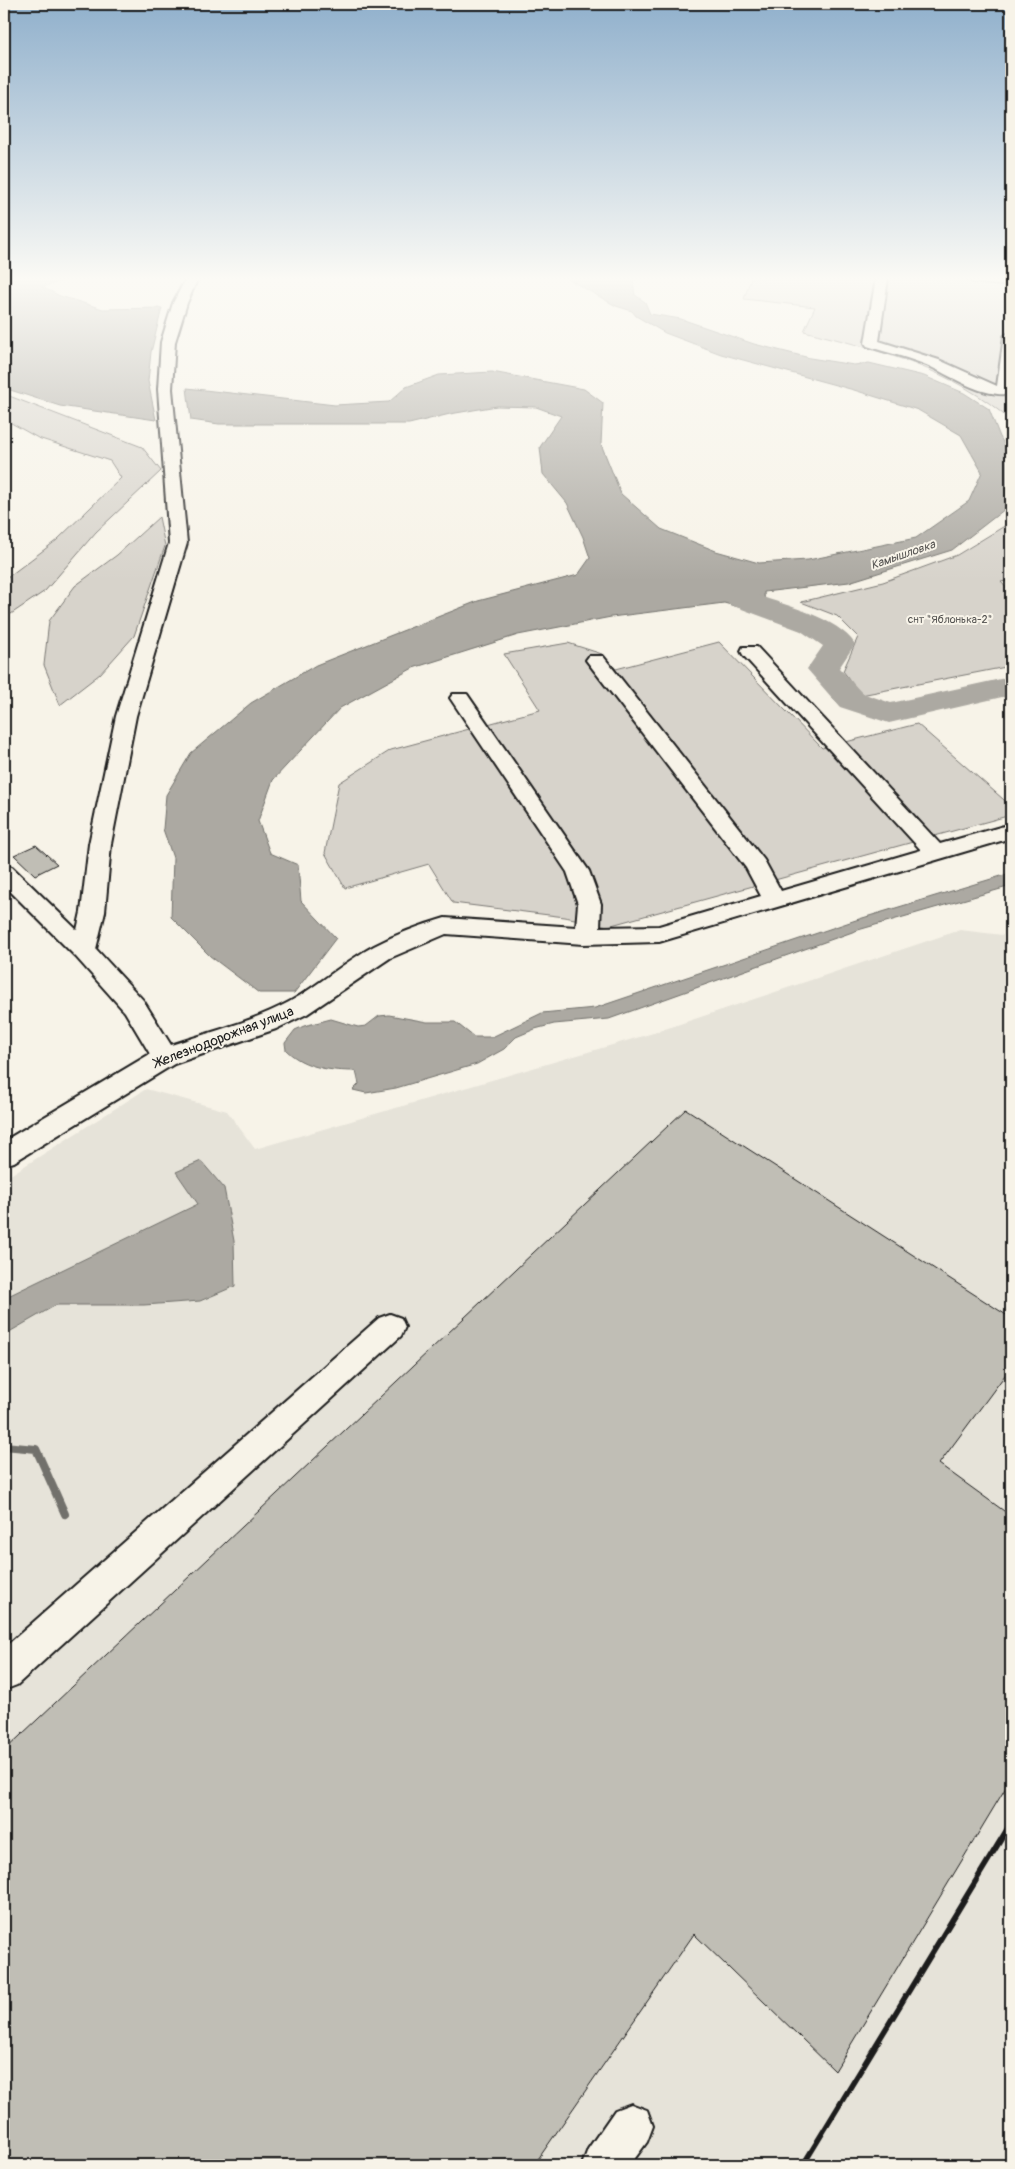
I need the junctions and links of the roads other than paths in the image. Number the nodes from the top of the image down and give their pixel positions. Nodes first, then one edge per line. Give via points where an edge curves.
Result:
1 (166, 379) edge
2 (969, 379) edge
3 (1008, 389) edge
4 (750, 651) dead end
5 (596, 660) dead end
6 (460, 698) dead end
7 (1011, 831) edge
8 (936, 853) junction
9 (4, 872) edge
10 (774, 900) junction
11 (583, 936) junction
12 (84, 951) junction
13 (165, 1057) junction
14 (4, 1154) edge
15 (390, 1327) dead end
16 (4, 1672) edge
17 (631, 2126) dead end
18 (604, 2165) edge

1 - 12 street via 178,543 126,716 100,844 93,912
2 - 3 street via 998,391
4 - 8 street
5 - 10 lane via 756,865
6 - 11 street via 578,871 590,902 590,926
7 - 8 street, Железнодорожная улица
8 - 10 street, Железнодорожная улица
9 - 12 street
10 - 11 street, Железнодорожная улица via 659,934
11 - 13 street, Железнодорожная улица via 445,926 382,952 298,1008 267,1023
12 - 13 street via 134,1006
13 - 14 street, Железнодорожная улица
15 - 16 street
17 - 18 street

